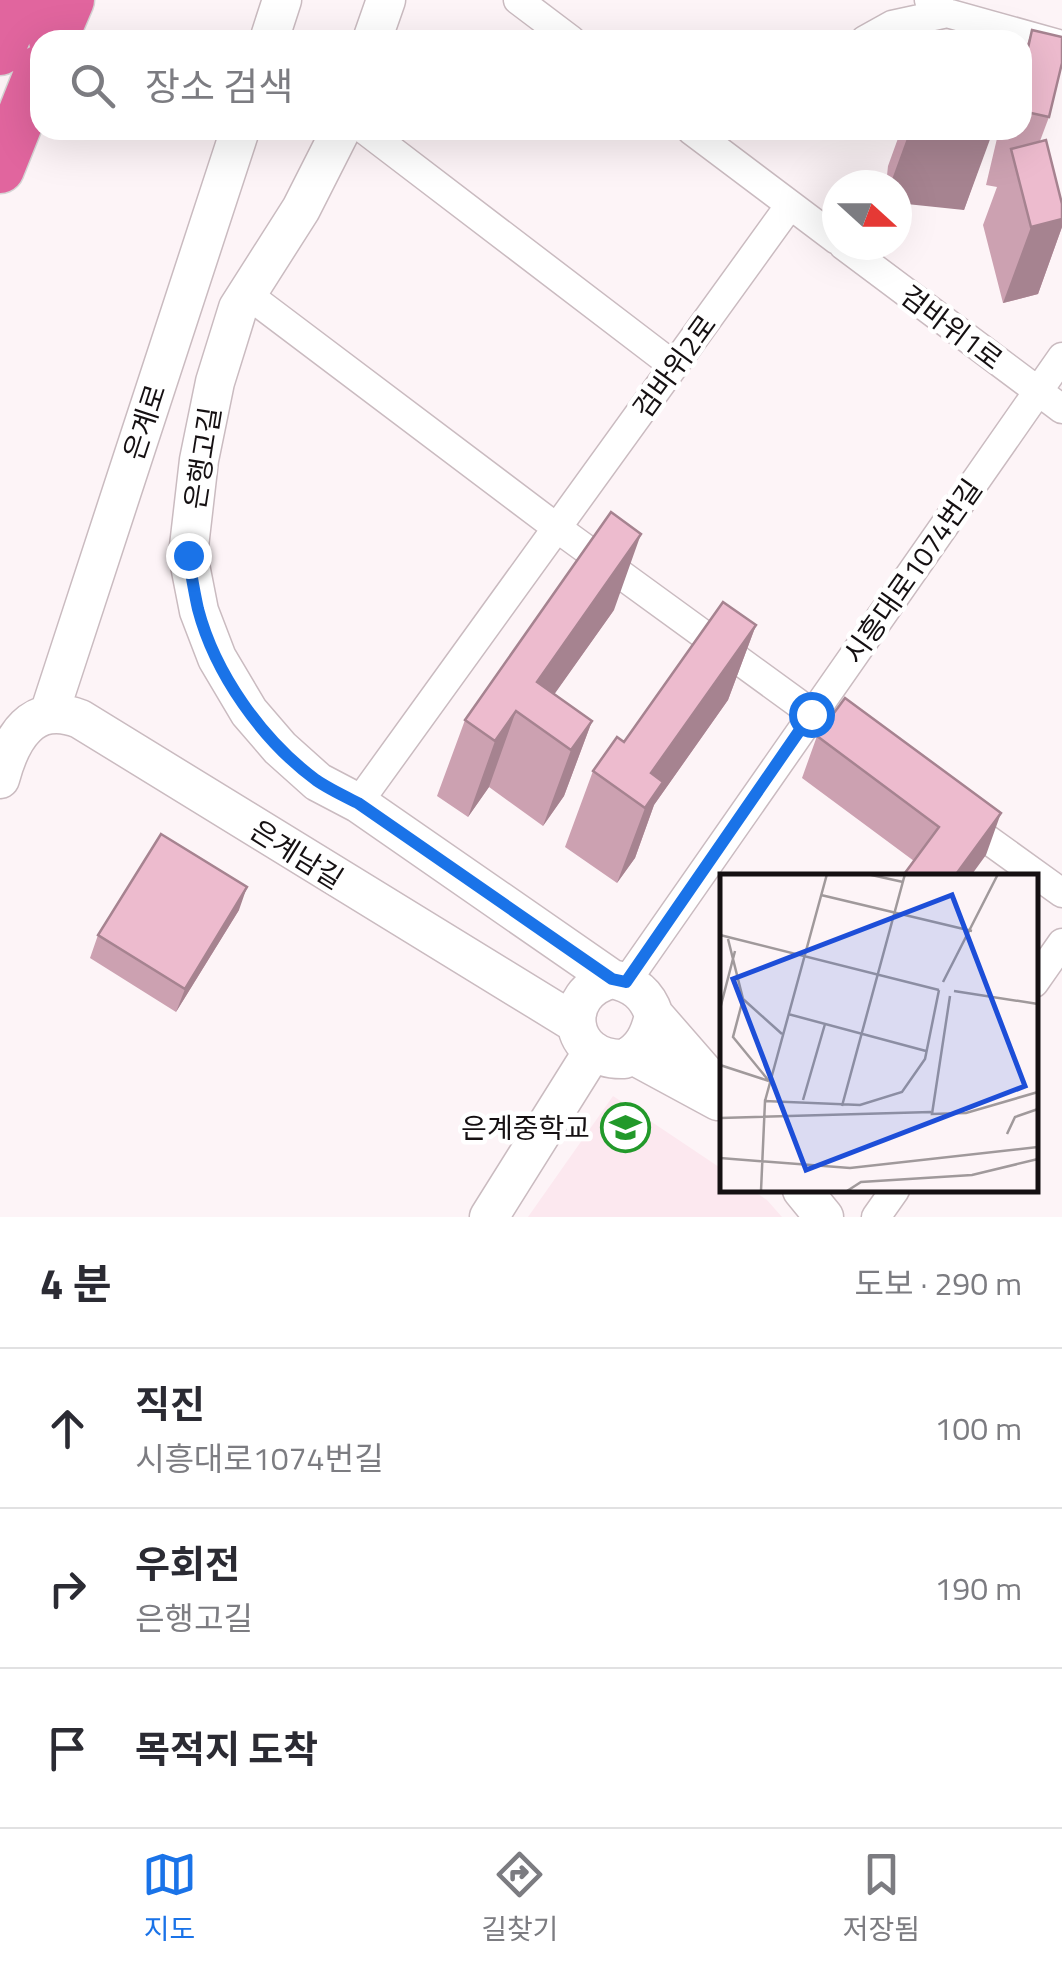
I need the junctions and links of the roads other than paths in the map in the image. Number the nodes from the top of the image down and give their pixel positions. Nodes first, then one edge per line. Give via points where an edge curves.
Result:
1 (22, 0) edge
2 (70, 0) edge
3 (282, 0) edge
4 (386, 0) edge
5 (518, 0) edge
6 (935, 4) edge
7 (57, 30) edge
8 (272, 30) edge
9 (376, 30) edge
10 (558, 30) edge
11 (883, 30) edge
12 (1016, 30) edge
13 (1032, 35) edge
14 (1062, 45) edge
15 (0, 51) edge
16 (30, 95) edge
17 (237, 140) edge
18 (336, 140) edge
19 (378, 140) edge
20 (711, 140) edge
21 (0, 169) edge
22 (790, 205) junction
23 (822, 229) edge
24 (863, 260) edge
25 (247, 294) junction
26 (1062, 358) edge
27 (674, 366) junction
28 (1038, 392) junction
29 (1062, 409) edge
30 (557, 528) junction
31 (811, 714) junction
32 (34, 724) junction
33 (874, 758) edge
34 (0, 779) edge
35 (358, 803) junction
36 (937, 804) edge
37 (1035, 874) edge
38 (1037, 875) edge
39 (1062, 893) edge
40 (1062, 942) edge
41 (1037, 979) edge
42 (619, 981) junction
43 (654, 1015) junction
44 (584, 1037) junction
45 (632, 1055) junction
46 (720, 1091) edge
47 (720, 1102) edge
48 (804, 1192) edge
49 (893, 1192) edge
50 (489, 1217) edge
51 (824, 1217) edge
52 (876, 1217) edge

1 - 15 highway
2 - 7 highway
3 - 8 street
4 - 9 street
5 - 10 street
6 - 11 street
6 - 12 street
13 - 14 street
16 - 21 highway
17 - 32 street, 은계로
18 - 25 street, 은행고길
19 - 27 street
20 - 22 street
22 - 23 street
22 - 27 street, 검바위2로
24 - 28 street, 검바위1로
25 - 30 street
25 - 35 street, 은행고길 via 214,382 199,460 188,555 198,611 217,658 280,748 318,782
26 - 28 street, 시흥대로1074번길
27 - 30 street, 검바위2로
28 - 29 street, 검바위1로
28 - 31 street, 시흥대로1074번길
30 - 31 street
30 - 35 street, 검바위2로
31 - 33 street
31 - 42 street, 시흥대로1074번길
32 - 34 street, 은계로 via 7,753
32 - 44 street, 은계남길 via 60,712 80,719
35 - 42 street, 은행고길
36 - 37 street
38 - 39 street
40 - 41 street
42 - 43 street, 은행고길 via 644,995
42 - 44 street via 587,992
43 - 45 street via 648,1037
43 - 46 street, 은행고길
44 - 45 street via 613,1059
44 - 50 street
45 - 47 street
48 - 51 street
49 - 52 street

